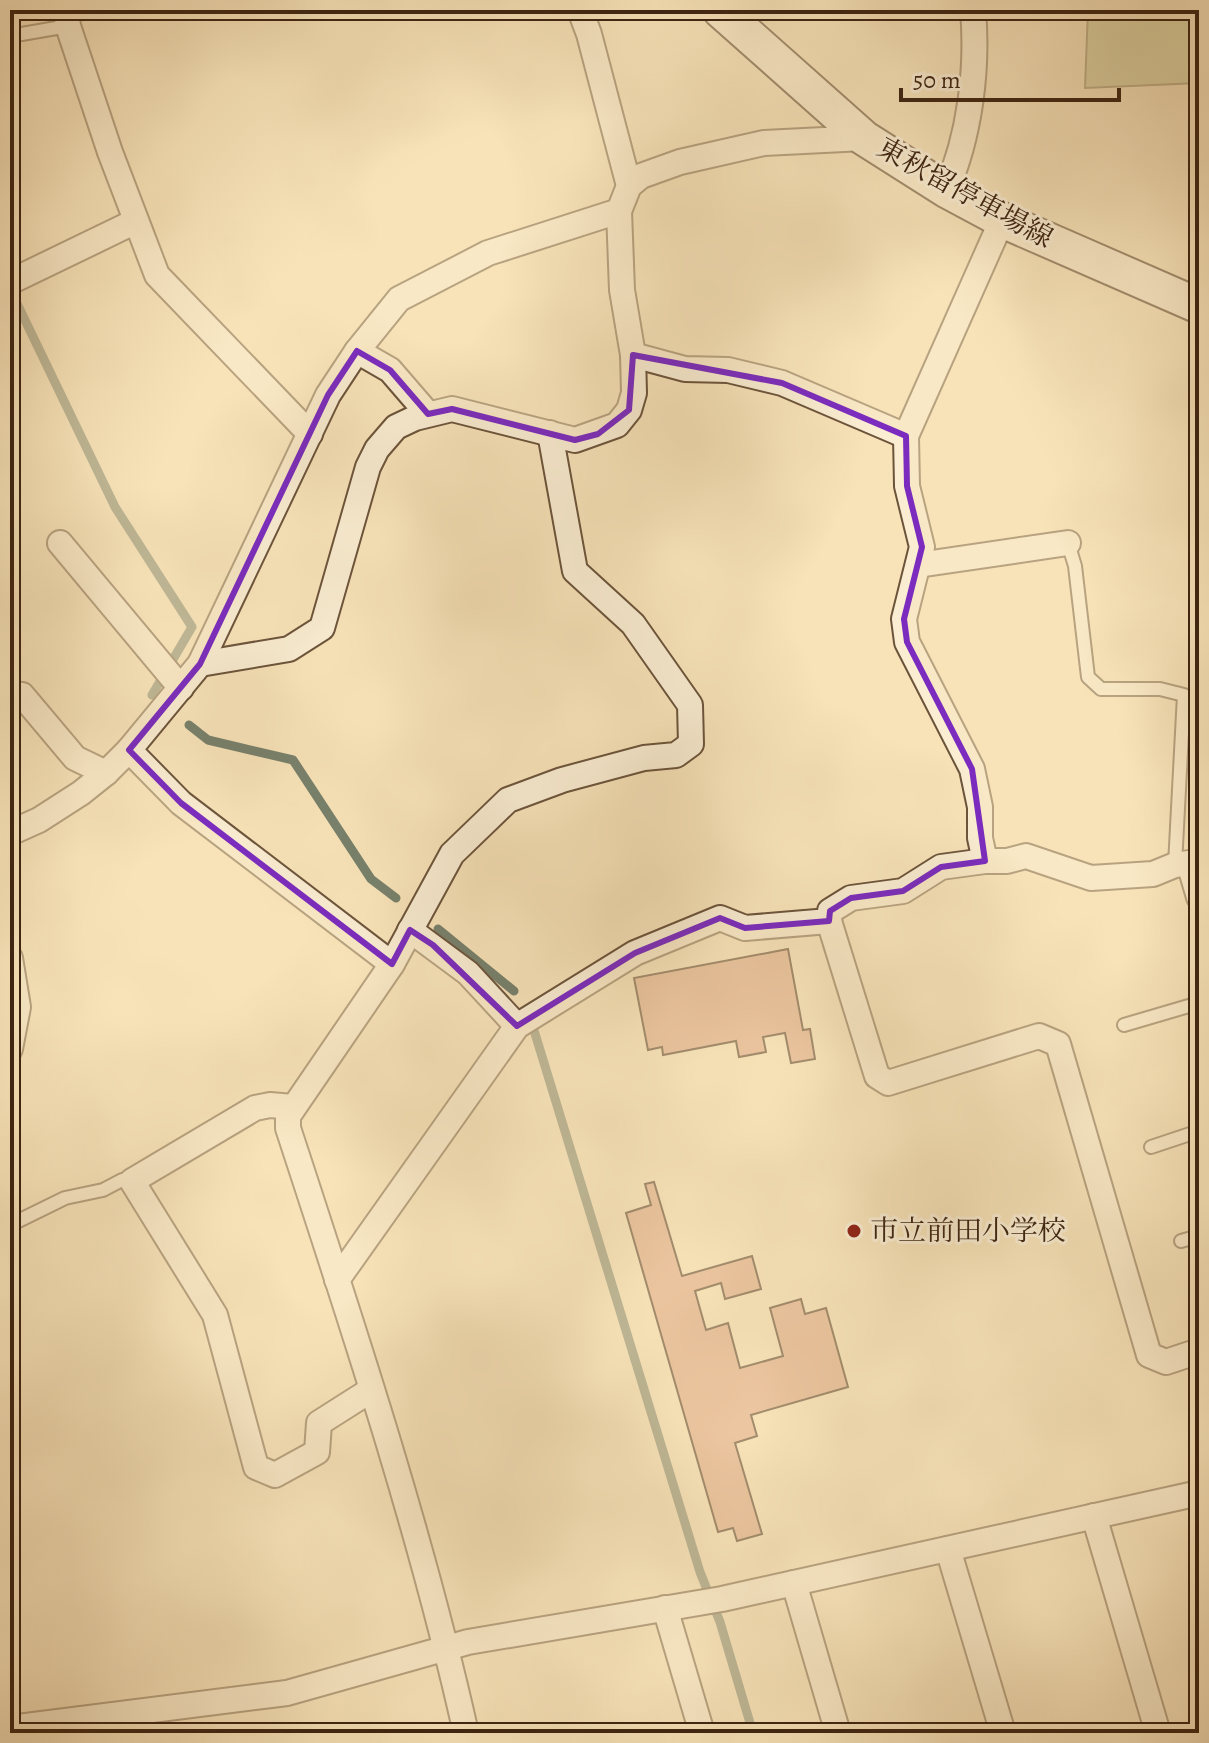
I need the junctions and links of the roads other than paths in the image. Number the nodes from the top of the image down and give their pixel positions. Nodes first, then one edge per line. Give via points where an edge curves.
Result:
1 (580, 10) edge
2 (720, 10) edge
3 (973, 10) edge
4 (67, 18) edge
5 (10, 36) edge
6 (864, 138) junction
7 (629, 186) junction
8 (946, 190) junction
9 (619, 211) junction
10 (1002, 220) junction
11 (136, 221) junction
12 (15, 280) edge
13 (1199, 306) edge
14 (357, 351) junction
15 (633, 355) junction
16 (428, 414) junction
17 (550, 433) junction
18 (310, 434) junction
19 (906, 436) junction
20 (60, 543) dead end
21 (1068, 543) joint
22 (918, 565) junction
23 (200, 664) junction
24 (178, 684) junction
25 (10, 694) edge
26 (129, 750) junction
27 (106, 773) junction
28 (10, 833) edge
29 (10, 849) edge
30 (985, 861) junction
31 (1188, 864) edge
32 (1199, 897) edge
33 (829, 921) junction
34 (410, 930) junction
35 (10, 958) edge
36 (392, 964) junction
37 (1199, 1003) edge
38 (1124, 1025) dead end
39 (517, 1026) junction
40 (10, 1049) edge
41 (293, 1107) junction
42 (1199, 1131) edge
43 (1151, 1147) dead end
44 (132, 1181) junction
45 (10, 1225) edge
46 (1199, 1236) edge
47 (1181, 1241) dead end
48 (337, 1280) junction
49 (1199, 1351) edge
50 (371, 1390) junction
51 (1199, 1493) edge
52 (1094, 1516) junction
53 (948, 1549) junction
54 (794, 1583) junction
55 (665, 1608) junction
56 (446, 1647) junction
57 (134, 1723) edge
58 (10, 1728) edge
59 (466, 1733) edge
60 (702, 1733) edge
61 (838, 1733) edge
62 (1003, 1733) edge
63 (1158, 1733) edge

1 - 7 street
2 - 6 main road, 東秋留停車場線
3 - 8 street via 971,86 958,163
4 - 5 lane
4 - 11 street
6 - 7 street via 764,143 680,162
6 - 8 main road, 東秋留停車場線
7 - 9 street
8 - 10 main road, 東秋留停車場線
9 - 14 street via 488,253 399,299
9 - 15 street via 622,290
10 - 13 main road, 東秋留停車場線
10 - 19 street
11 - 12 street
11 - 18 street via 157,275
14 - 16 street via 390,370
14 - 18 street
15 - 17 street via 634,393 617,425 575,440
15 - 19 street via 685,369 728,370 782,383
16 - 17 street via 452,409
16 - 23 street via 396,427 368,467 322,628 289,649
17 - 34 street via 575,571 633,624 690,705 691,744 676,755 631,761 508,800 452,854
18 - 23 street
19 - 22 street via 907,486 922,547
20 - 24 street
21 - 22 street
21 - 31 lane via 1088,677 1101,689 1160,689 1184,695
22 - 30 street via 904,619 907,642 972,769
23 - 24 street
24 - 26 street
25 - 27 street via 22,695 75,758
26 - 27 street
26 - 36 street via 181,803
27 - 28 street via 71,800
28 - 29 street
30 - 31 street via 1026,856 1091,878 1153,874
30 - 33 street via 941,867 903,891 851,898 830,911
31 - 32 street
33 - 39 street via 745,928 720,918 635,953
33 - 49 street via 877,1076 888,1083 1039,1036 1058,1044 1149,1355 1166,1362
34 - 36 street
34 - 39 street via 468,973
35 - 40 street via 18,1007
36 - 41 street
37 - 38 lane
39 - 48 street
41 - 44 street via 255,1108
41 - 48 street via 288,1128
42 - 43 lane
44 - 45 lane via 65,1198
44 - 50 street via 215,1315 256,1467 275,1475 317,1452 319,1423
46 - 47 lane
48 - 50 street
50 - 56 street
51 - 52 street
52 - 53 street
52 - 63 street
53 - 54 street
53 - 62 street
54 - 55 street
54 - 61 street
55 - 56 street
55 - 60 street
56 - 57 street via 287,1693
56 - 59 street
57 - 58 street

